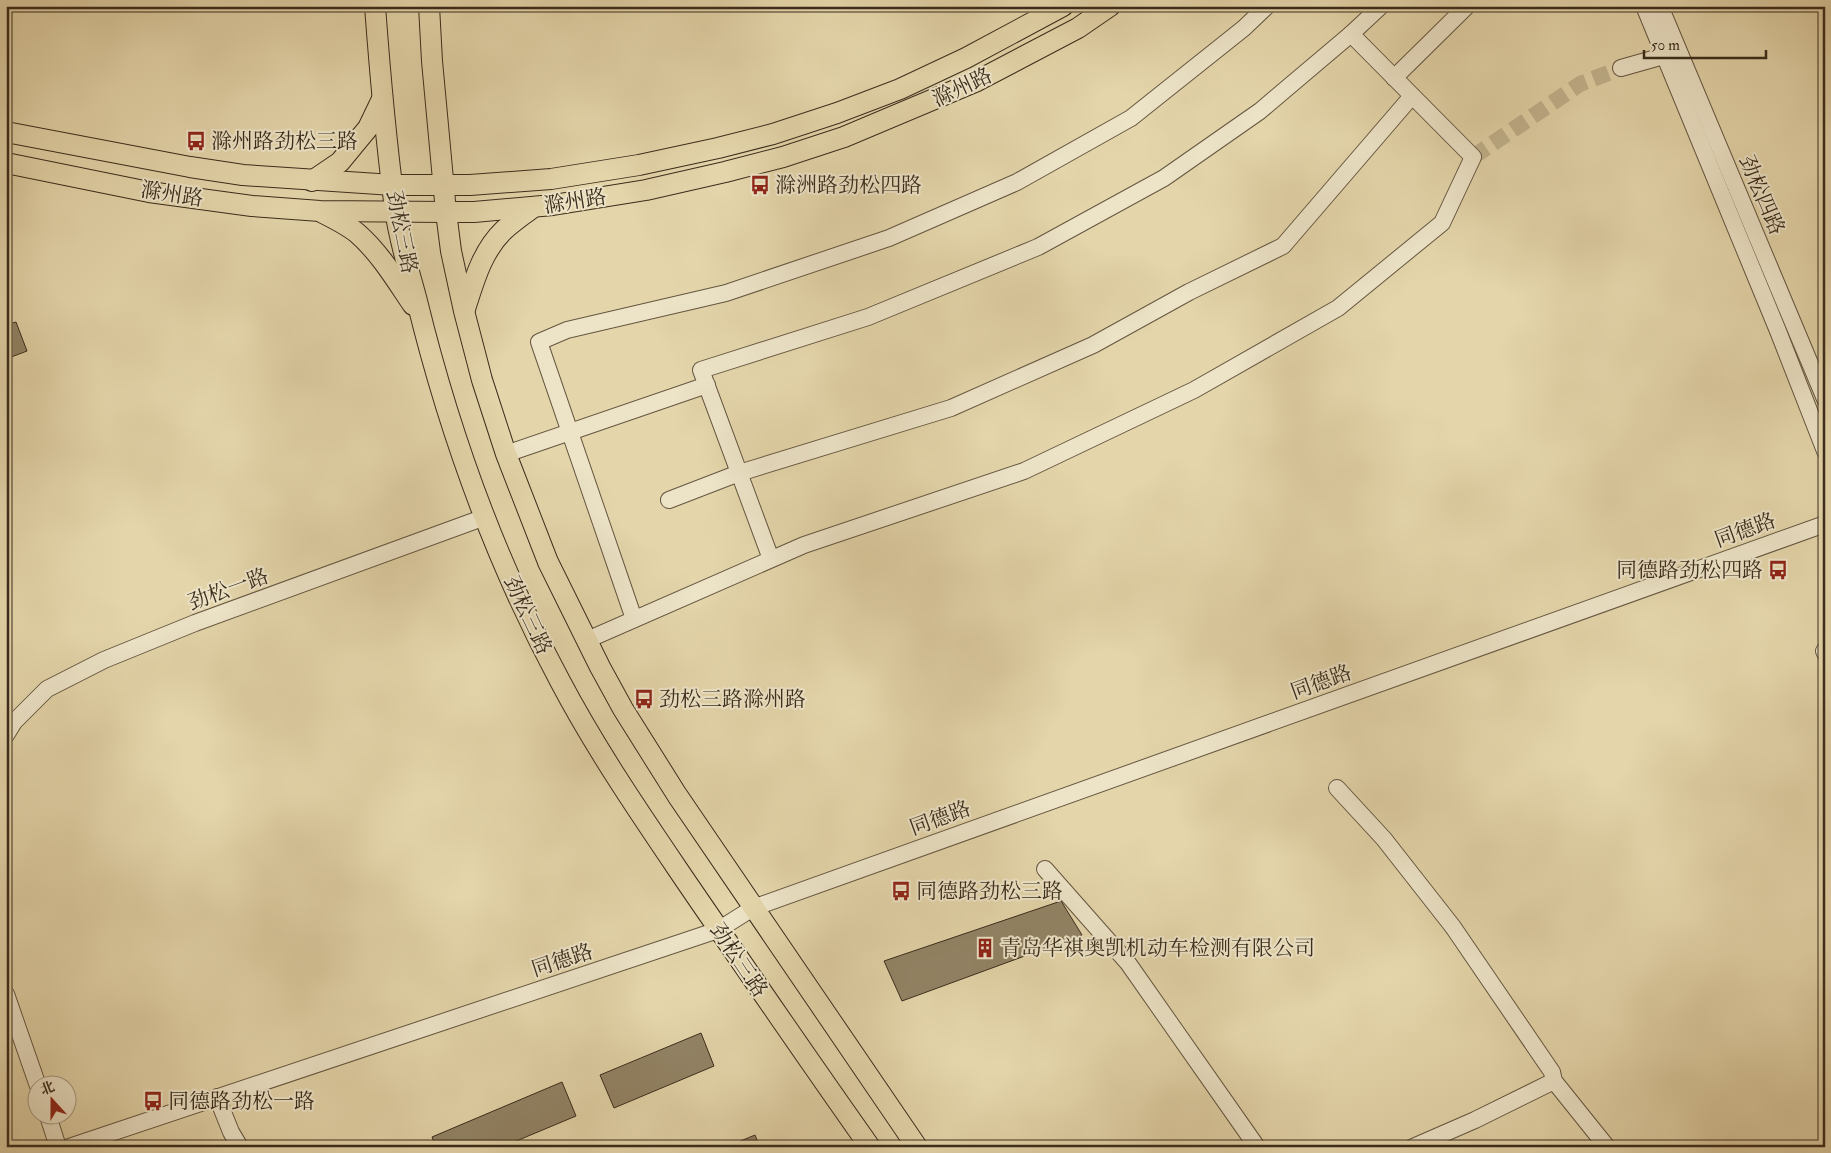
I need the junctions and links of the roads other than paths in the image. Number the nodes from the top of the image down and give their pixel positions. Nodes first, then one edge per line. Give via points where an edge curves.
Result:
1 (375, 6) edge
2 (429, 6) edge
3 (1063, 6) edge
4 (1110, 6) edge
5 (1267, 6) edge
6 (1381, 6) edge
7 (1468, 6) edge
8 (1644, 6) edge
9 (1660, 6) edge
10 (1351, 34) junction
11 (1672, 54) junction
12 (1621, 68) tunnel mouth
13 (1394, 78) junction
14 (1412, 96) junction
15 (382, 99) junction
16 (6, 132) edge
17 (6, 163) edge
18 (312, 181) junction
19 (392, 184) junction
20 (444, 184) junction
21 (532, 208) junction
22 (320, 211) junction
23 (395, 211) junction
24 (446, 212) junction
25 (464, 311) junction
26 (420, 315) junction
27 (707, 385) junction
28 (1825, 399) edge
29 (570, 432) junction
30 (1825, 451) edge
31 (506, 454) junction
32 (739, 472) junction
33 (669, 500) dead end
34 (485, 517) junction
35 (1825, 524) edge
36 (771, 559) junction
37 (634, 619) junction
38 (587, 640) junction
39 (9, 724) edge
40 (1338, 788) dead end
41 (1045, 868) dead end
42 (753, 908) junction
43 (718, 930) junction
44 (6, 994) edge
45 (35, 1076) edge
46 (1554, 1081) junction
47 (217, 1097) junction
48 (51, 1126) edge
49 (58, 1147) edge
50 (69, 1147) edge
51 (240, 1147) edge
52 (870, 1147) edge
53 (917, 1147) edge
54 (1257, 1147) edge
55 (1413, 1147) edge
56 (1607, 1147) edge

1 - 15 main road, 劲松三路
2 - 20 main road, 劲松三路
3 - 20 main road, 滁州路 via 900,89 773,134 639,165 570,176 470,185
4 - 21 main road, 滁州路 via 1078,28 977,81 844,137 783,157 646,190
5 - 29 street via 1131,118 1017,182 888,238 735,290 567,330 539,342
6 - 10 street
7 - 13 street
8 - 11 street
9 - 11 street, 劲松四路
10 - 13 street
10 - 27 street via 1260,111 1164,178 1038,247 868,316 702,370
11 - 12 street
11 - 28 street, 劲松四路
11 - 30 street
13 - 14 street
14 - 32 street via 1283,246 1189,292 1093,345 950,408
14 - 36 street via 1473,156 1442,223 1338,308 1194,390 1024,471
15 - 18 main road via 368,128 340,162
15 - 19 main road, 劲松三路
16 - 18 main road, 滁州路 via 190,167
17 - 22 main road, 滁州路 via 149,192 243,205
18 - 19 main road, 滁州路
19 - 20 main road, 滁州路
19 - 23 main road, 劲松三路
20 - 24 main road, 劲松三路
21 - 24 main road, 滁州路
21 - 25 main road via 492,244 477,270
22 - 23 main road, 滁州路
22 - 26 main road via 358,234 377,253
23 - 24 main road, 滁州路
23 - 26 main road, 劲松三路
24 - 25 main road, 劲松三路
25 - 31 main road, 劲松三路
26 - 34 main road, 劲松三路 via 463,457
27 - 29 street
27 - 32 street
29 - 31 street
29 - 37 street
31 - 38 main road, 劲松三路 via 548,562
32 - 33 street
32 - 36 street
34 - 39 street, 劲松一路 via 195,623 104,660 47,689
34 - 43 main road, 劲松三路 via 532,626 587,731
35 - 42 street, 同德路
36 - 37 street
37 - 38 street
38 - 42 main road, 劲松三路 via 628,717
40 - 46 street via 1384,839 1453,927 1552,1072
41 - 54 street via 1128,963
42 - 43 street, 同德路
42 - 53 main road, 劲松三路
43 - 47 street, 同德路
43 - 52 main road, 劲松三路
44 - 45 street
46 - 55 street
46 - 56 street
47 - 50 street, 同德路
47 - 51 street
48 - 49 street

